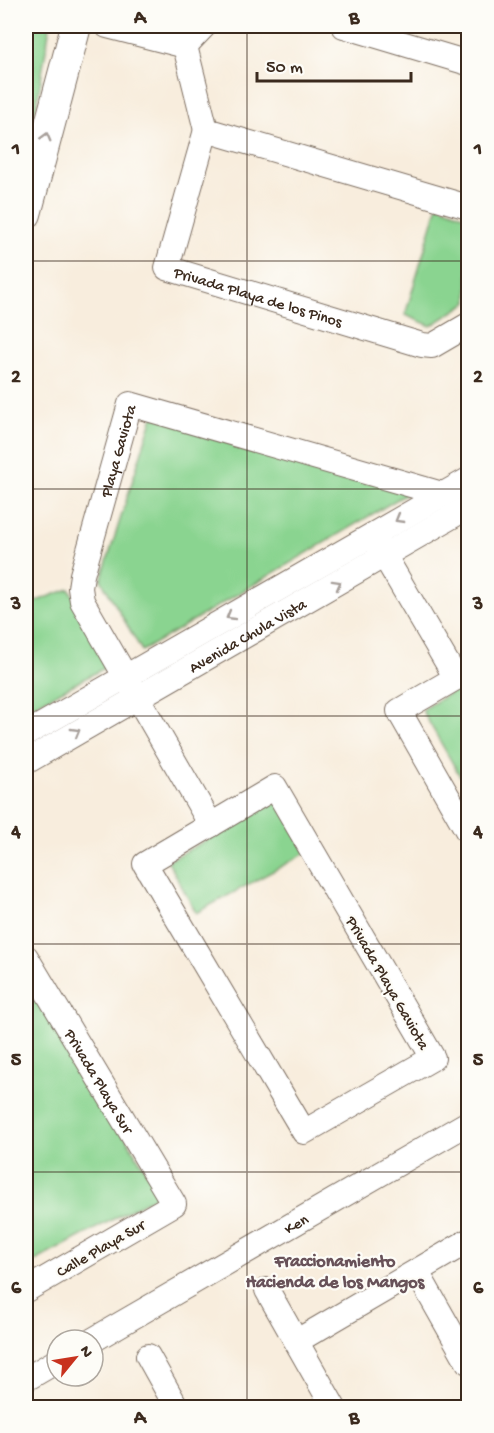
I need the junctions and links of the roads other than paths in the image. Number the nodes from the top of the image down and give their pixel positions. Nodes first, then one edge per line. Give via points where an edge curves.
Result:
1 (76, 26) edge
2 (107, 26) edge
3 (204, 26) edge
4 (344, 26) edge
5 (185, 46) junction
6 (468, 63) edge
7 (206, 130) junction
8 (468, 207) edge
9 (26, 214) edge
10 (468, 325) edge
11 (468, 480) edge
12 (442, 494) junction
13 (468, 507) edge
14 (372, 534) junction
15 (384, 557) junction
16 (462, 675) edge
17 (131, 686) junction
18 (26, 734) edge
19 (26, 762) edge
20 (211, 825) junction
21 (468, 832) edge
22 (26, 957) edge
23 (468, 1123) edge
24 (174, 1204) joint
25 (468, 1241) edge
26 (417, 1272) junction
27 (26, 1290) edge
28 (267, 1290) dead end
29 (105, 1333) edge
30 (297, 1341) junction
31 (148, 1356) dead end
32 (468, 1362) edge
33 (45, 1368) edge
34 (26, 1379) edge
35 (176, 1407) edge
36 (334, 1407) edge

9 -> 1 street
2 - 5 street
3 - 5 street
4 - 6 street
5 - 7 street
7 - 8 street
7 - 10 street, Privada Playa de los Pinos via 167,268 422,345 432,346
11 - 12 street, Avenida Chula Vista
12 -> 14 street, Avenida Chula Vista
12 - 17 street, Playa Gaviota via 130,404 80,588 82,601
13 - 15 street, Avenida Chula Vista
14 - 15 street
14 -> 17 street, Avenida Chula Vista
15 - 16 street
17 -> 15 street, Avenida Chula Vista
16 - 21 street via 399,711
17 - 18 street, Avenida Chula Vista
19 -> 17 street, Avenida Chula Vista
17 - 20 street
20 - 20 street, Privada Playa Gaviota via 145,864 304,1132 433,1058 275,787
22 - 24 street, Privada Playa Sur
23 - 29 street, Ken
24 - 27 street, Calle Playa Sur
25 - 26 street
26 - 30 street
26 - 32 street
28 - 30 street
30 - 36 street
31 - 35 street
33 - 34 street

